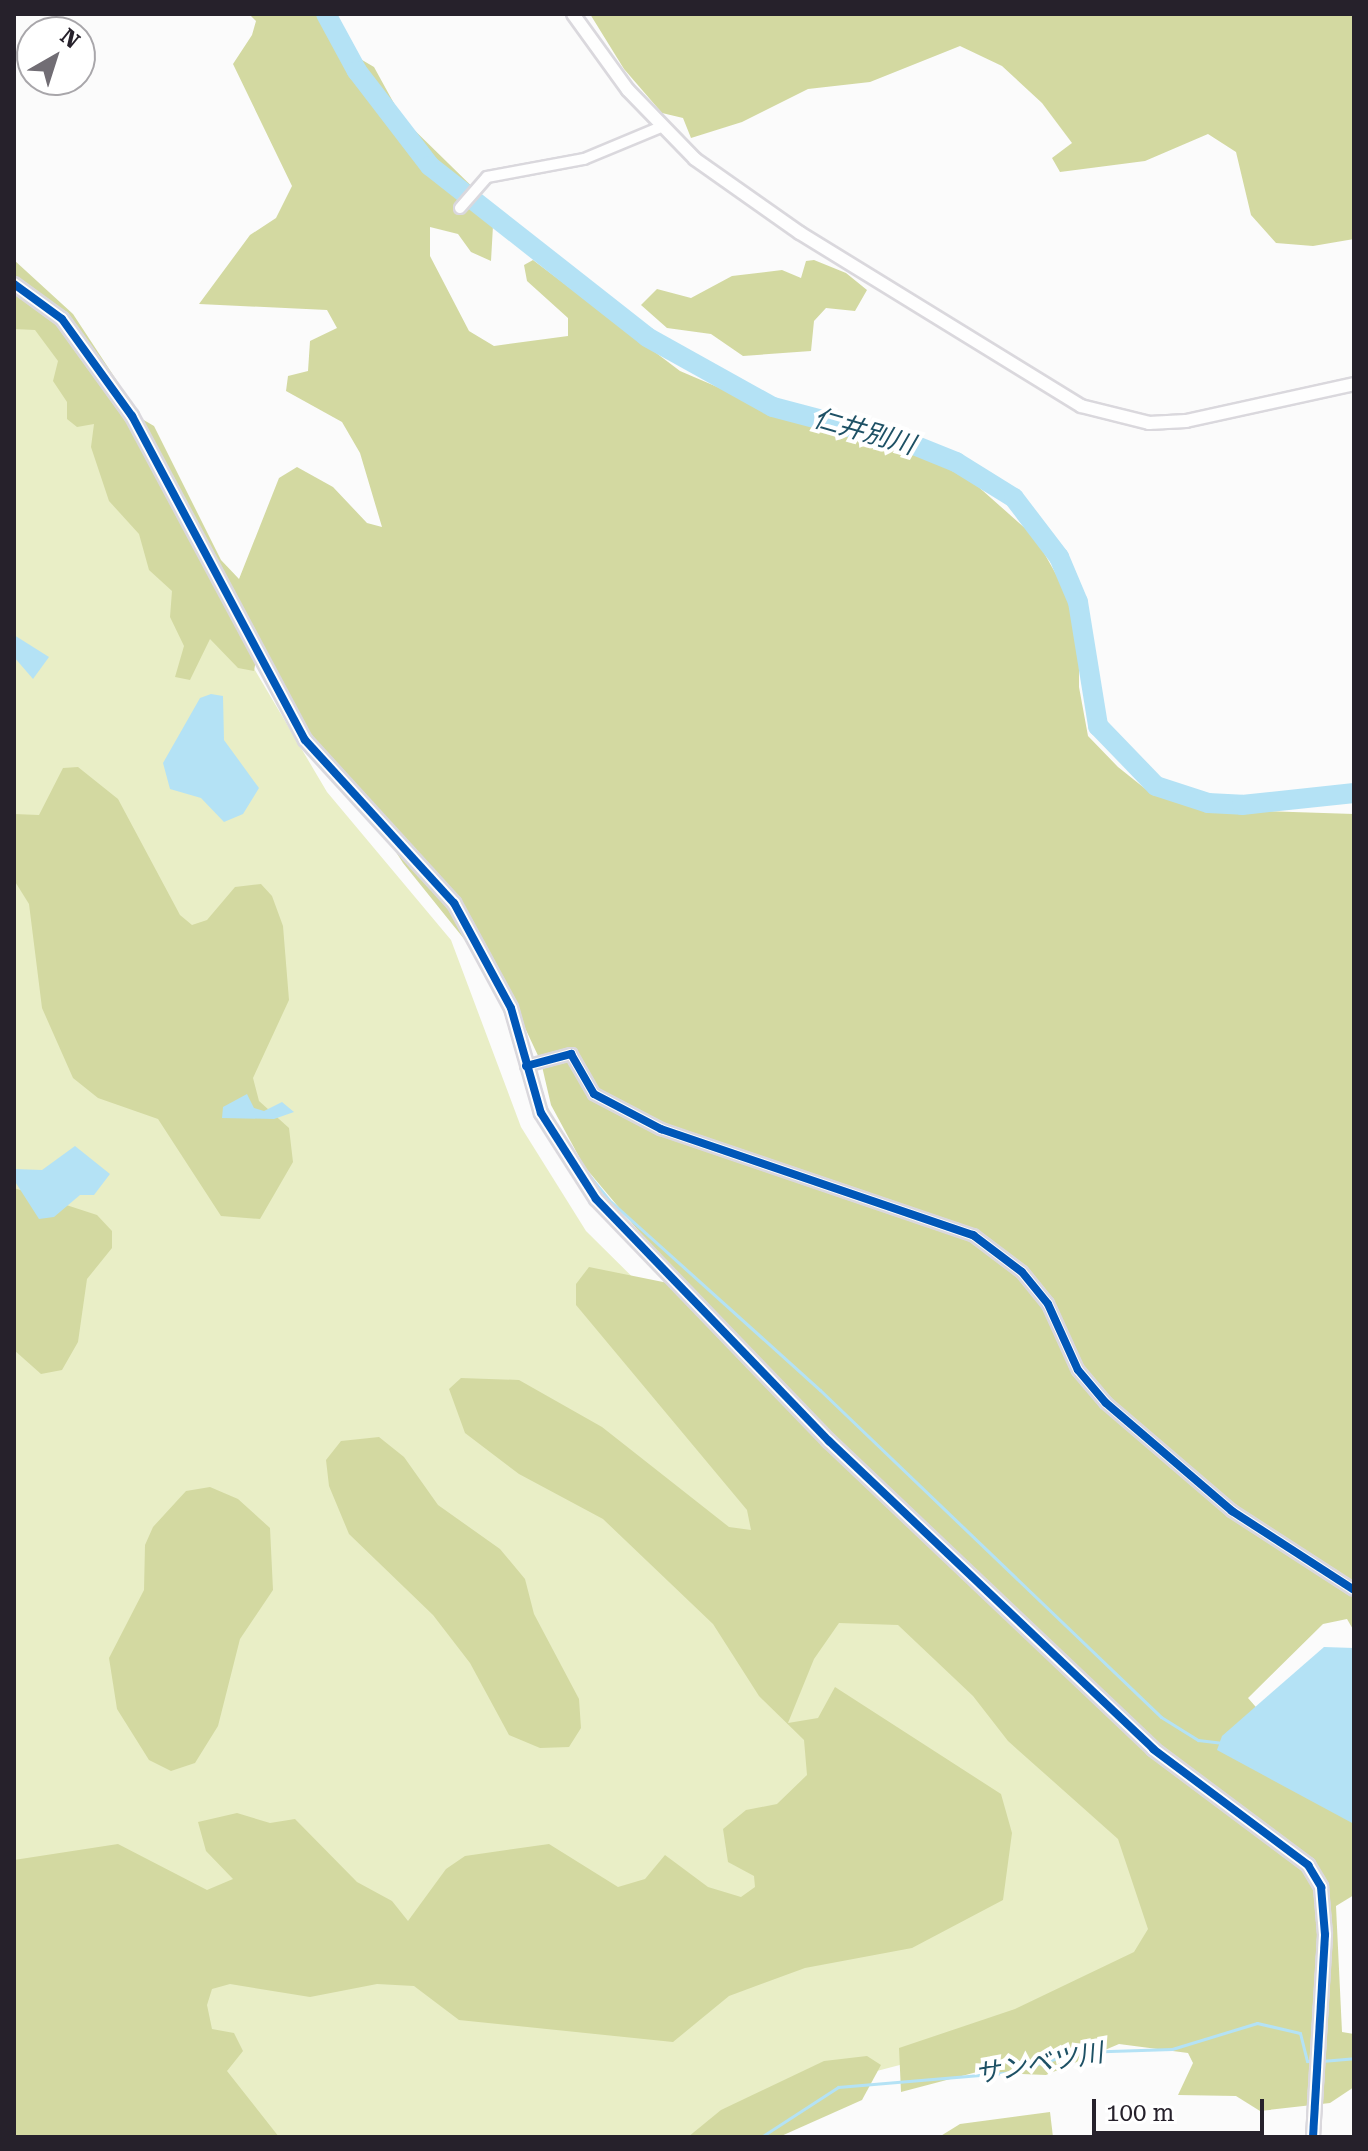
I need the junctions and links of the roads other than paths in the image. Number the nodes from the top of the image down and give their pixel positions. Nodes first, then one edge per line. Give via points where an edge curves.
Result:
1 (573, 14) edge
2 (661, 127) junction
3 (460, 208) dead end
4 (14, 284) edge
5 (1354, 384) edge
6 (526, 1066) junction
7 (1354, 1590) edge
8 (1313, 2137) edge

1 - 2 street
2 - 3 street via 584,159 487,177
2 - 5 street via 755,203 1081,406 1149,423 1186,421
4 - 6 street via 62,319 132,416 305,740 454,903 511,1008
6 - 7 street via 571,1054 594,1094 661,1129 973,1235 1022,1272 1048,1304 1078,1370 1106,1403 1232,1511
6 - 8 street via 566,1160 693,1306 1153,1749 1308,1865 1323,1906

